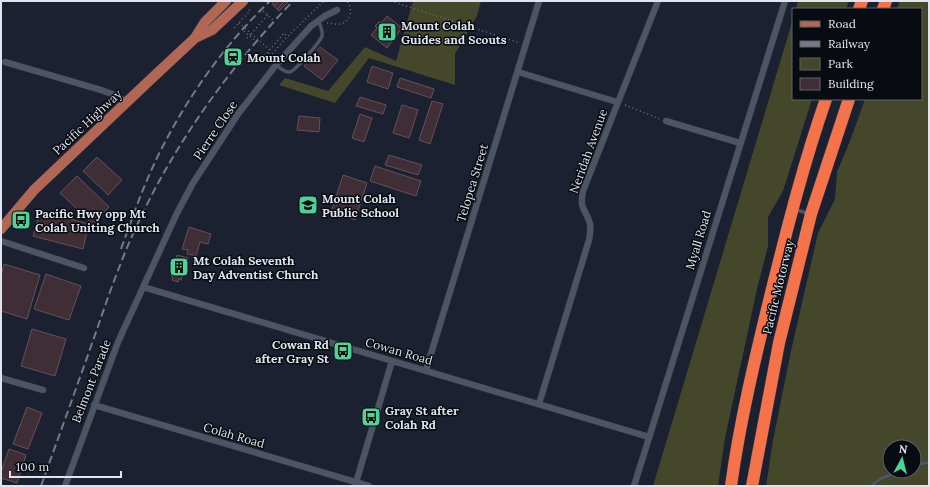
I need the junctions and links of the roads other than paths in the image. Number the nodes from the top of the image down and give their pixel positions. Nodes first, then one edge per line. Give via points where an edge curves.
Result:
1 (226, 1) edge
2 (539, 1) edge
3 (658, 1) edge
4 (784, 1) edge
5 (245, 5) edge
6 (337, 10) dead end
7 (319, 23) junction
8 (195, 38) junction
9 (5, 62) dead end
10 (276, 65) junction
11 (518, 72) junction
12 (826, 100) edge
13 (849, 100) edge
14 (127, 102) junction
15 (617, 102) junction
16 (666, 121) road end
17 (740, 144) junction
18 (792, 209) junction
19 (811, 214) junction
20 (1, 228) edge
21 (1, 241) edge
22 (84, 268) dead end
23 (143, 286) junction
24 (392, 361) junction
25 (426, 370) junction
26 (1, 378) edge
27 (43, 390) dead end
28 (539, 404) junction
29 (94, 405) junction
30 (649, 436) junction
31 (882, 478) edge
32 (355, 484) edge
33 (65, 486) edge
34 (369, 486) edge
35 (634, 486) edge
36 (731, 486) edge
37 (752, 486) edge
38 (871, 486) edge

1 - 8 main road, Pacific Highway via 205,22
2 - 11 street, Telopea Street
3 - 15 street, Neridah Avenue
4 - 17 street, Myall Road
5 - 8 main road, Pacific Highway via 212,30
6 - 7 street, Pierre Close
7 - 10 street, Pierre Close
7 - 10 lane via 322,34 318,42 293,70 287,72
8 - 14 main road, Pacific Highway
9 - 14 street via 101,90
10 - 23 street, Pierre Close via 238,114 193,183
11 - 15 street
11 - 25 street, Telopea Street
12 - 18 highway, Pacific Motorway
13 - 19 highway, Pacific Motorway
14 - 20 main road, Pacific Highway via 34,190
15 - 28 street, Neridah Avenue via 583,191 582,207 590,223 589,240
16 - 17 street
17 - 30 street, Myall Road
18 - 19 lane
18 - 36 highway, Pacific Motorway via 760,337
19 - 37 highway, Pacific Motorway via 779,343
21 - 22 street
23 - 24 street, Cowan Road
23 - 29 street, Belmont Parade
24 - 25 street, Cowan Road
24 - 32 street
25 - 28 street, Cowan Road
26 - 27 street
28 - 30 street, Cowan Road
29 - 32 street, Colah Road
29 - 33 street, Belmont Parade
30 - 35 street, Myall Road
31 - 38 lane
32 - 34 street, Colah Road

